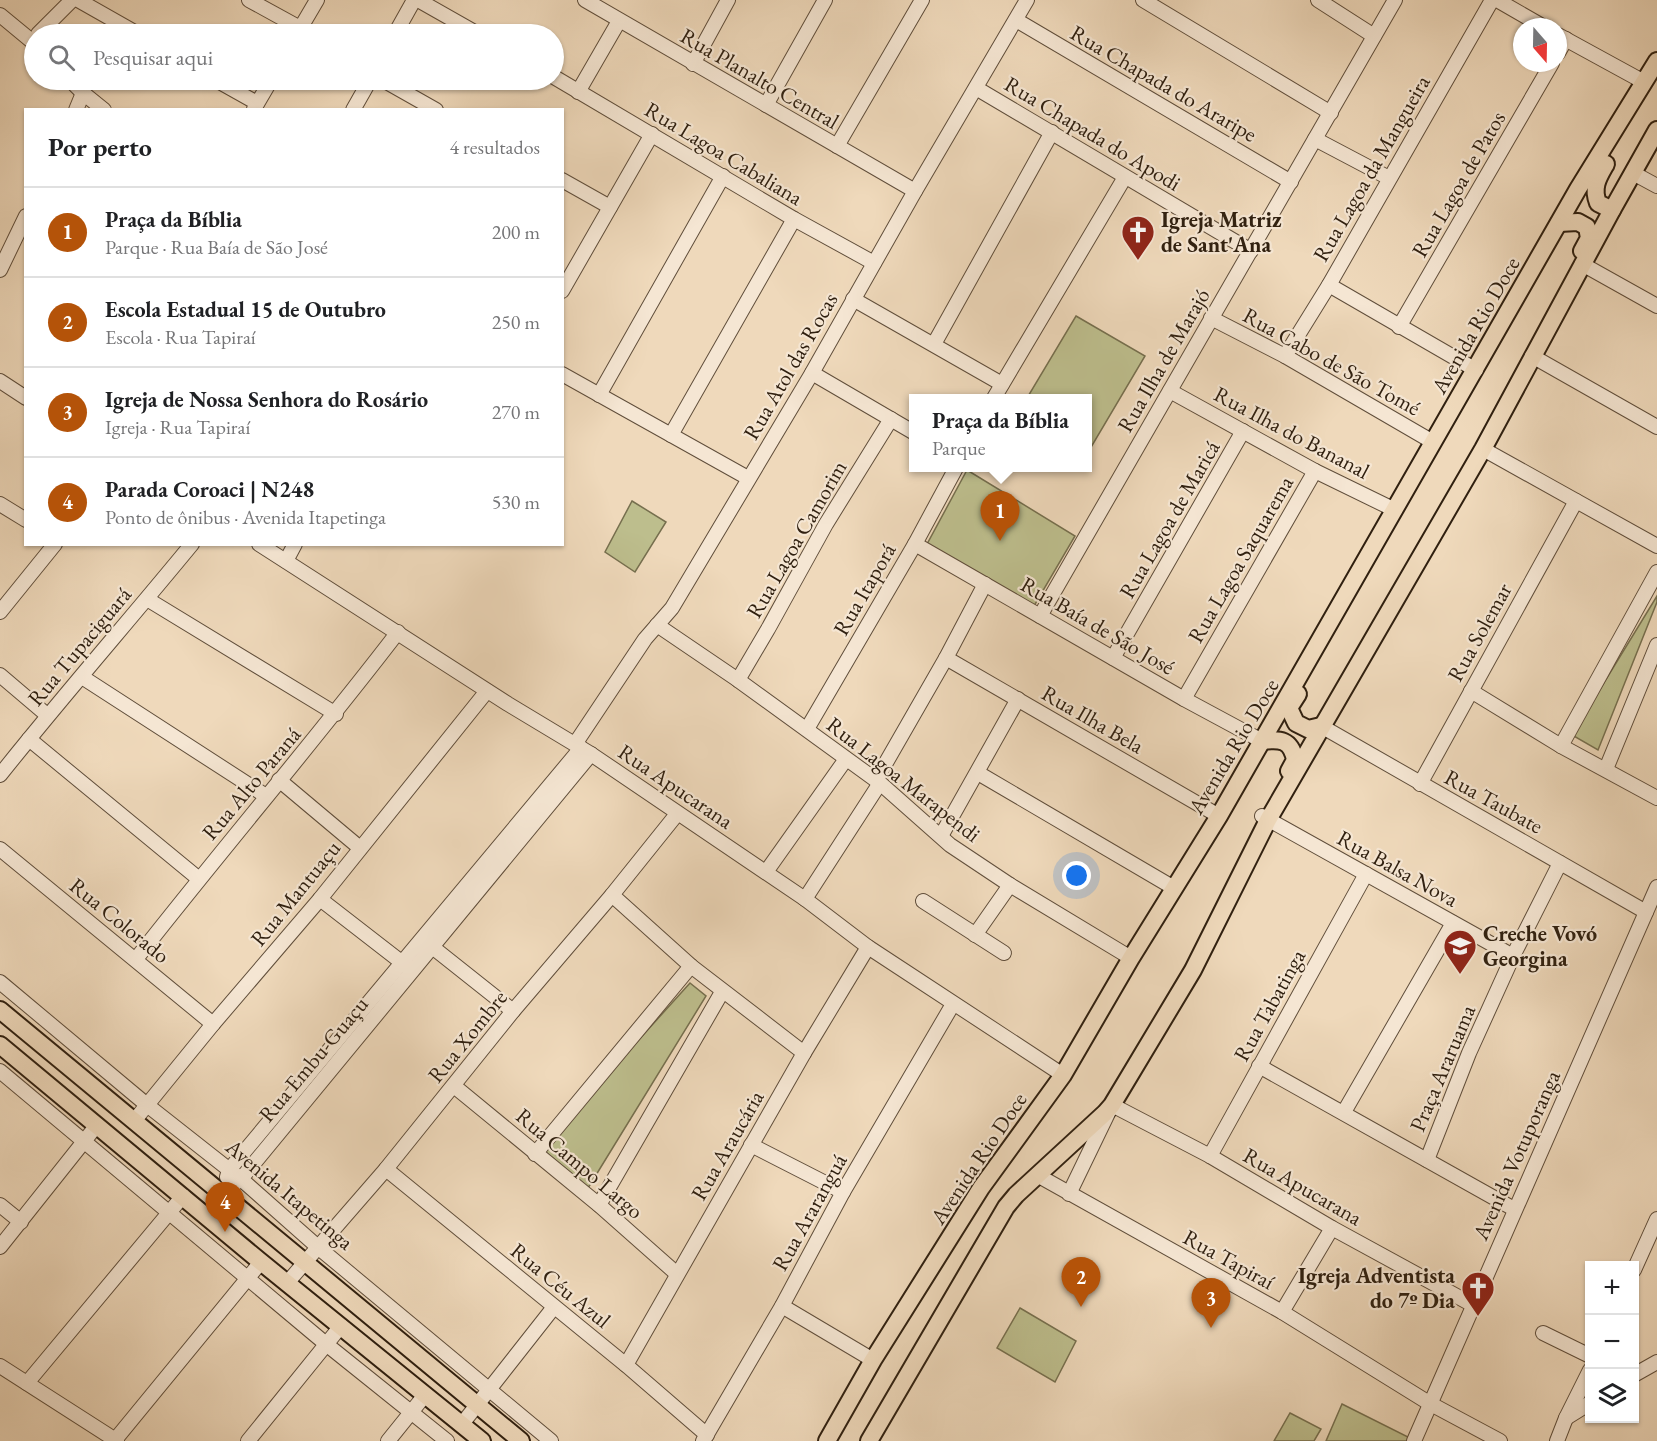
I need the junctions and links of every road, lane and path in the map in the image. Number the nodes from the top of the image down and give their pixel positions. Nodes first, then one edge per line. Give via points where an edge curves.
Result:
1 (72, 0) edge
2 (78, 0) edge
3 (249, 0) edge
4 (317, 0) edge
5 (416, 0) edge
6 (585, 0) edge
7 (728, 0) edge
8 (825, 0) edge
9 (922, 0) edge
10 (1027, 0) edge
11 (1143, 0) edge
12 (1318, 0) edge
13 (1395, 0) edge
14 (1492, 0) edge
15 (1497, 0) edge
16 (0, 15) edge
17 (1528, 18) edge
18 (1016, 20) junction
19 (619, 21) junction
20 (49, 24) edge
21 (120, 24) edge
22 (286, 24) edge
23 (304, 24) edge
24 (401, 24) edge
25 (460, 24) edge
26 (24, 31) edge
27 (1374, 36) junction
28 (1567, 40) edge
29 (1657, 61) edge
30 (693, 64) junction
31 (1547, 72) edge
32 (1644, 82) junction
33 (564, 83) edge
34 (976, 88) junction
35 (80, 90) edge
36 (231, 90) edge
37 (265, 90) edge
38 (364, 90) edge
39 (401, 90) edge
40 (578, 92) junction
41 (83, 93) junction
42 (1634, 99) junction
43 (766, 105) junction
44 (256, 106) edge
45 (77, 108) edge
46 (102, 108) edge
47 (354, 108) edge
48 (432, 108) edge
49 (1331, 113) junction
50 (1657, 130) edge
51 (1052, 132) junction
52 (652, 134) junction
53 (1316, 139) junction
54 (837, 146) junction
55 (1633, 173) junction
56 (723, 176) junction
57 (1125, 177) junction
58 (1389, 178) junction
59 (564, 181) edge
60 (1291, 182) junction
61 (1657, 186) edge
62 (915, 191) junction
63 (610, 207) junction
64 (1612, 210) junction
65 (795, 219) junction
66 (24, 220) edge
67 (1559, 223) junction
68 (1251, 251) junction
69 (874, 263) junction
70 (1582, 264) junction
71 (0, 270) edge
72 (565, 283) edge
73 (1329, 285) junction
74 (854, 299) junction
75 (1657, 306) edge
76 (1211, 318) junction
77 (1399, 327) junction
78 (933, 344) junction
79 (1535, 350) junction
80 (1284, 356) junction
81 (1476, 370) junction
82 (812, 373) junction
83 (564, 375) edge
84 (0, 381) edge
85 (1002, 384) junction
86 (23, 391) edge
87 (1170, 391) junction
88 (997, 394) edge
89 (598, 395) junction
90 (891, 419) junction
91 (1657, 427) edge
92 (909, 430) edge
93 (1243, 431) junction
94 (670, 435) junction
95 (1433, 442) junction
96 (1483, 449) junction
97 (1315, 471) junction
98 (954, 472) edge
99 (748, 478) junction
100 (1576, 501) junction
101 (0, 504) edge
102 (1395, 510) junction
103 (24, 519) edge
104 (915, 544) junction
105 (53, 546) edge
106 (190, 546) edge
107 (262, 546) edge
108 (294, 546) edge
109 (1657, 546) edge
110 (286, 561) junction
111 (1657, 572) edge
112 (986, 584) junction
113 (147, 599) junction
114 (1338, 610) junction
115 (0, 612) edge
116 (1040, 616) junction
117 (657, 625) junction
118 (398, 632) junction
119 (1657, 645) edge
120 (946, 658) junction
121 (1113, 658) junction
122 (0, 675) edge
123 (82, 677) junction
124 (738, 680) junction
125 (487, 691) junction
126 (1471, 691) junction
127 (1018, 699) junction
128 (1184, 699) junction
129 (336, 714) junction
130 (47, 715) junction
131 (1321, 726) junction
132 (807, 729) junction
133 (29, 739) junction
134 (1262, 741) junction
135 (1561, 746) junction
136 (582, 749) junction
137 (846, 759) junction
138 (1606, 769) junction
139 (978, 773) junction
140 (0, 776) edge
141 (279, 780) junction
142 (878, 781) junction
143 (1420, 784) junction
144 (266, 796) junction
145 (1657, 798) edge
146 (677, 814) junction
147 (1219, 816) junction
148 (1265, 818) junction
149 (941, 836) junction
150 (360, 848) junction
151 (0, 849) edge
152 (1560, 863) junction
153 (766, 872) junction
154 (1366, 874) junction
155 (199, 879) junction
156 (1010, 885) junction
157 (1657, 887) edge
158 (1174, 888) junction
159 (612, 895) junction
160 (320, 899) junction
161 (805, 899) junction
162 (922, 901) dead end
163 (1646, 912) junction
164 (1453, 923) junction
165 (975, 935) junction
166 (428, 943) junction
167 (868, 947) junction
168 (1004, 953) dead end
169 (1513, 956) junction
170 (1131, 958) junction
171 (136, 959) junction
172 (691, 966) junction
173 (408, 967) junction
174 (0, 982) edge
175 (722, 992) junction
176 (953, 1004) junction
177 (0, 1010) edge
178 (513, 1011) junction
179 (213, 1024) junction
180 (0, 1045) edge
181 (48, 1050) junction
182 (804, 1053) junction
183 (1259, 1066) junction
184 (0, 1071) edge
185 (31, 1071) junction
186 (1063, 1075) junction
187 (454, 1086) junction
188 (147, 1105) junction
189 (1112, 1105) junction
190 (1344, 1112) junction
191 (134, 1121) junction
192 (97, 1125) junction
193 (86, 1142) junction
194 (751, 1145) junction
195 (535, 1154) junction
196 (1210, 1156) junction
197 (1427, 1160) junction
198 (386, 1169) junction
199 (229, 1170) junction
200 (1037, 1174) junction
201 (241, 1179) junction
202 (843, 1192) junction
203 (222, 1193) junction
204 (1069, 1194) junction
205 (183, 1196) junction
206 (0, 1205) edge
207 (598, 1205) junction
208 (1514, 1209) junction
209 (168, 1212) junction
210 (204, 1214) junction
211 (1657, 1219) edge
212 (21, 1222) junction
213 (1332, 1228) junction
214 (1, 1245) edge
215 (319, 1248) junction
216 (1639, 1261) edge
217 (261, 1262) junction
218 (306, 1262) junction
219 (677, 1274) junction
220 (247, 1277) junction
221 (288, 1283) junction
222 (1473, 1305) junction
223 (782, 1306) junction
224 (554, 1307) junction
225 (1282, 1312) junction
226 (341, 1326) junction
227 (1543, 1333) dead end
228 (326, 1344) junction
229 (1585, 1354) edge
230 (873, 1360) junction
231 (1657, 1362) edge
232 (627, 1365) junction
233 (0, 1366) edge
234 (1639, 1373) edge
235 (1585, 1380) edge
236 (27, 1383) junction
237 (488, 1389) junction
238 (425, 1395) junction
239 (1429, 1403) junction
240 (476, 1404) junction
241 (1585, 1406) edge
242 (412, 1412) junction
243 (1566, 1418) junction
244 (462, 1424) junction
245 (705, 1438) edge
246 (116, 1440) edge
247 (248, 1441) edge
248 (388, 1441) edge
249 (447, 1441) edge
250 (482, 1441) edge
251 (521, 1441) edge
252 (551, 1441) edge
253 (827, 1441) edge
254 (869, 1441) edge
255 (1414, 1441) edge
256 (1500, 1441) edge
257 (1557, 1441) edge

1 - 20 street
2 - 21 street
3 - 22 street
4 - 23 street
5 - 24 street
5 - 25 street
6 - 19 street, Rua Planalto Central
7 - 30 street
8 - 43 street
9 - 54 street
10 - 18 street, Rua Atol das Rocas
11 - 49 street
12 - 27 street
13 - 27 street, Rua Ilha de Marajó
14 - 58 street, Rua Lagoa da Mangueira
15 - 17 street
16 - 26 street
18 - 34 street, Rua Atol das Rocas
18 - 60 street, Rua Chapada do Araripe
19 - 30 street, Rua Planalto Central
19 - 40 street
27 - 49 street, Rua Ilha de Marajó
28 - 32 street
29 - 32 main road, Avenida Rio Doce
30 - 43 street, Rua Planalto Central
31 - 77 street, Rua Lagoa de Patos
32 - 42 main road, Avenida Rio Doce
33 - 40 street, Rua Lagoa Cabaliana
34 - 51 street, Rua Chapada do Apodi
34 - 62 street, Rua Atol das Rocas
35 - 41 street
36 - 44 street
37 - 44 street
38 - 47 street
39 - 48 street
40 - 52 street, Rua Lagoa Cabaliana
41 - 45 street
41 - 46 street
42 - 64 main road via 1634,116 1596,181 1598,203
42 - 67 main road, Avenida Rio Doce
43 - 54 street, Rua Planalto Central
49 - 53 street, Rua Ilha de Marajó
50 - 55 main road
51 - 57 street, Rua Chapada do Apodi
51 - 78 street
52 - 56 street, Rua Lagoa Cabaliana
52 - 63 street
53 - 58 street
53 - 60 street, Rua Ilha de Marajó
54 - 62 street, Rua Planalto Central
55 - 61 street
55 - 64 main road
56 - 65 street, Rua Lagoa Cabaliana
56 - 89 street
57 - 68 street, Rua Chapada do Apodi
57 - 85 street
58 - 73 street, Rua Lagoa da Mangueira
59 - 63 street
60 - 68 street, Rua Ilha de Marajó
62 - 69 street, Rua Atol das Rocas
63 - 72 street
64 - 70 main road
65 - 69 street, Rua Lagoa Cabaliana
65 - 94 street
66 - 71 street
67 - 79 main road via 1578,222 1587,227 1589,238 1542,324
67 - 81 main road, Avenida Rio Doce
68 - 76 street, Rua Ilha de Marajó
69 - 74 street, Rua Atol das Rocas
70 - 75 street
70 - 79 main road
73 - 77 street
73 - 80 street, Rua Lagoa da Mangueira
74 - 78 street
74 - 82 street, Rua Atol das Rocas
76 - 80 street, Rua Cabo de São Tomé
76 - 87 street, Rua Ilha de Marajó
77 - 81 street
78 - 85 street
79 - 91 street
79 - 96 main road
80 - 95 street, Rua Cabo de São Tomé
81 - 95 main road, Avenida Rio Doce
82 - 90 street
82 - 99 street, Rua Atol das Rocas
83 - 89 street
84 - 86 street
85 - 88 street
87 - 93 street, Rua Ilha do Bananal
87 - 116 street, Rua Ilha de Marajó
89 - 94 street
90 - 92 street
90 - 124 street, Rua Lagoa Camorim
93 - 97 street, Rua Ilha do Bananal
93 - 121 street, Rua Lagoa de Maricá
94 - 99 street
95 - 102 main road, Avenida Rio Doce
96 - 100 street
96 - 131 main road
97 - 102 street, Rua Ilha do Bananal
97 - 128 street, Rua Lagoa Saquarema
98 - 104 street, Rua Itaporá
99 - 117 street, Rua Atol das Rocas via 672,608
100 - 109 street
100 - 126 street, Rua Solemar
101 - 103 street
102 - 114 main road, Avenida Rio Doce
104 - 112 street, Rua Baía de São José
104 - 132 street, Rua Itaporá
105 - 115 street
106 - 113 street, Rua Tupaciguará
107 - 110 street, Rua Apucarana
108 - 110 street
110 - 118 street, Rua Apucarana
111 - 135 street
112 - 116 street, Rua Baía de São José
112 - 120 street
113 - 123 street, Rua Tupaciguará
113 - 129 street
114 - 131 main road via 1332,637 1289,708 1301,727
114 - 134 main road, Avenida Rio Doce
116 - 121 street, Rua Baía de São José
117 - 124 street, Rua Lagoa Marapendi
117 - 136 street, Rua Atol das Rocas via 603,698
118 - 125 street, Rua Apucarana
118 - 129 street, Rua Alto Paraná
119 - 138 street
120 - 127 street, Rua Ilha Bela
120 - 142 street
121 - 128 street, Rua Baía de São José
122 - 130 street
123 - 130 street, Rua Tupaciguará
123 - 144 street
124 - 132 street, Rua Lagoa Marapendi
125 - 136 street, Rua Apucarana
125 - 150 street, Rua Mantuaçu
126 - 135 street
126 - 143 street, Rua Solemar
127 - 139 street
127 - 147 street, Rua Ilha Bela
128 - 134 street, Rua Baía de São José
129 - 141 street, Rua Alto Paraná
130 - 133 street, Rua Tupaciguará
131 - 143 street, Rua Taubate
131 - 148 main road
132 - 137 street, Rua Lagoa Marapendi
133 - 140 street, Rua Tupaciguará
133 - 155 street
134 - 147 main road, Avenida Rio Doce
134 - 148 main road via 1285,743 1293,750 1295,760
135 - 138 street
136 - 146 street, Rua Apucarana
136 - 166 street, Rua Embu-Guaçu
137 - 142 street, Rua Lagoa Marapendi
137 - 153 street
138 - 145 street
139 - 149 street
139 - 158 street
141 - 144 street, Rua Alto Paraná
141 - 150 street
142 - 149 street, Rua Lagoa Marapendi
142 - 161 street
143 - 152 street, Rua Taubate
144 - 155 street, Rua Alto Paraná
146 - 153 street, Rua Apucarana
146 - 159 street, Rua Xombre
147 - 158 main road, Avenida Rio Doce
148 - 154 street, Rua Balsa Nova
148 - 189 main road via 1193,970
149 - 156 street, Rua Lagoa Marapendi
150 - 160 street, Rua Mantuaçu
151 - 171 street, Rua Colorado
152 - 163 street, Rua Taubate
152 - 169 street, Praça Araruama
153 - 161 street, Rua Apucarana
154 - 164 street, Rua Balsa Nova
154 - 183 street, Rua Tabatinga
155 - 171 street, Rua Alto Paraná
156 - 165 street
156 - 170 street, Rua Lagoa Marapendi
157 - 163 street, Avenida Votuporanga
158 - 170 main road, Avenida Rio Doce
159 - 172 street
159 - 178 street, Rua Xombre
160 - 173 street
160 - 179 street, Rua Mantuaçu
161 - 167 street, Rua Apucarana
162 - 165 street
163 - 208 street, Avenida Votuporanga
164 - 169 street, Rua Balsa Nova
164 - 190 street
165 - 168 street
166 - 173 street, Rua Embu-Guaçu
166 - 178 street
167 - 176 street, Rua Apucarana
167 - 182 street, Rua Araucária
169 - 197 street, Praça Araruama
170 - 186 main road, Avenida Rio Doce
171 - 179 street, Rua Colorado
172 - 175 street
172 - 195 street
173 - 199 street, Rua Embu-Guaçu
173 - 201 street, Rua Embu-Guaçu
174 - 188 street, Avenida Itapetinga
175 - 182 street
175 - 207 street
176 - 186 street, Rua Apucarana
176 - 202 street, Rua Araranguá
177 - 181 main road, Avenida Itapetinga
178 - 187 street, Rua Xombre
179 - 188 street, Rua Mantuaçu
180 - 185 main road
181 - 185 main road
181 - 191 main road, Avenida Itapetinga
182 - 194 street, Rua Araucária
183 - 190 street
183 - 196 street, Rua Tabatinga
184 - 193 street
185 - 192 main road
186 - 230 main road, Avenida Rio Doce via 981,1188
187 - 195 street, Rua Campo Largo
187 - 198 street, Rua Xombre
188 - 191 street, Rua Mantuaçu
188 - 199 street, Avenida Itapetinga
189 - 196 street, Rua Apucarana
189 - 200 main road
189 - 204 street
190 - 197 street
191 - 203 main road, Avenida Itapetinga
192 - 193 street
192 - 205 main road
193 - 209 street
193 - 212 street
194 - 202 street
194 - 219 street, Rua Araucária
195 - 207 street, Rua Campo Largo
196 - 213 street, Rua Apucarana
197 - 208 street
198 - 215 street, Rua Xombre
198 - 224 street, Rua Céu Azul
199 - 201 street, Avenida Itapetinga
199 - 203 street, Rua Embu-Guaçu
200 - 204 street, Rua Tapiraí
200 - 254 main road via 1006,1207
201 - 203 street, Rua Embu-Guaçu
201 - 215 street, Avenida Itapetinga
202 - 223 street, Rua Araranguá
203 - 210 main road
203 - 218 main road, Avenida Itapetinga
204 - 225 street, Rua Tapiraí
205 - 209 street
205 - 210 main road
206 - 212 street
207 - 219 street, Rua Campo Largo
208 - 222 street, Avenida Votuporanga
209 - 220 street
209 - 236 street
210 - 217 main road
211 - 216 street
212 - 214 street
213 - 222 street, Rua Apucarana
213 - 225 street
215 - 218 street, Rua Xombre
215 - 237 street, Avenida Itapetinga
217 - 220 street
217 - 221 main road
218 - 221 street, Rua Xombre
218 - 240 main road, Avenida Itapetinga
219 - 232 street, Rua Araucária
220 - 228 street
220 - 246 street
221 - 226 main road
222 - 239 street, Avenida Votuporanga
223 - 230 street
223 - 245 street, Rua Araranguá
224 - 232 street, Rua Céu Azul
224 - 237 street
225 - 239 street, Rua Tapiraí
226 - 228 street
226 - 238 main road
227 - 229 street
228 - 242 street
228 - 247 street
230 - 253 main road, Avenida Rio Doce
231 - 234 street
232 - 245 street, Rua Céu Azul
233 - 236 street
235 - 243 street
236 - 246 street
237 - 240 street
237 - 252 street, Avenida Itapetinga
238 - 242 street
238 - 244 main road
239 - 255 street, Avenida Votuporanga
239 - 256 street, Rua Tapiraí
240 - 244 street
240 - 251 main road, Avenida Itapetinga
241 - 243 street
242 - 248 street
242 - 249 street
243 - 257 street
244 - 250 main road

